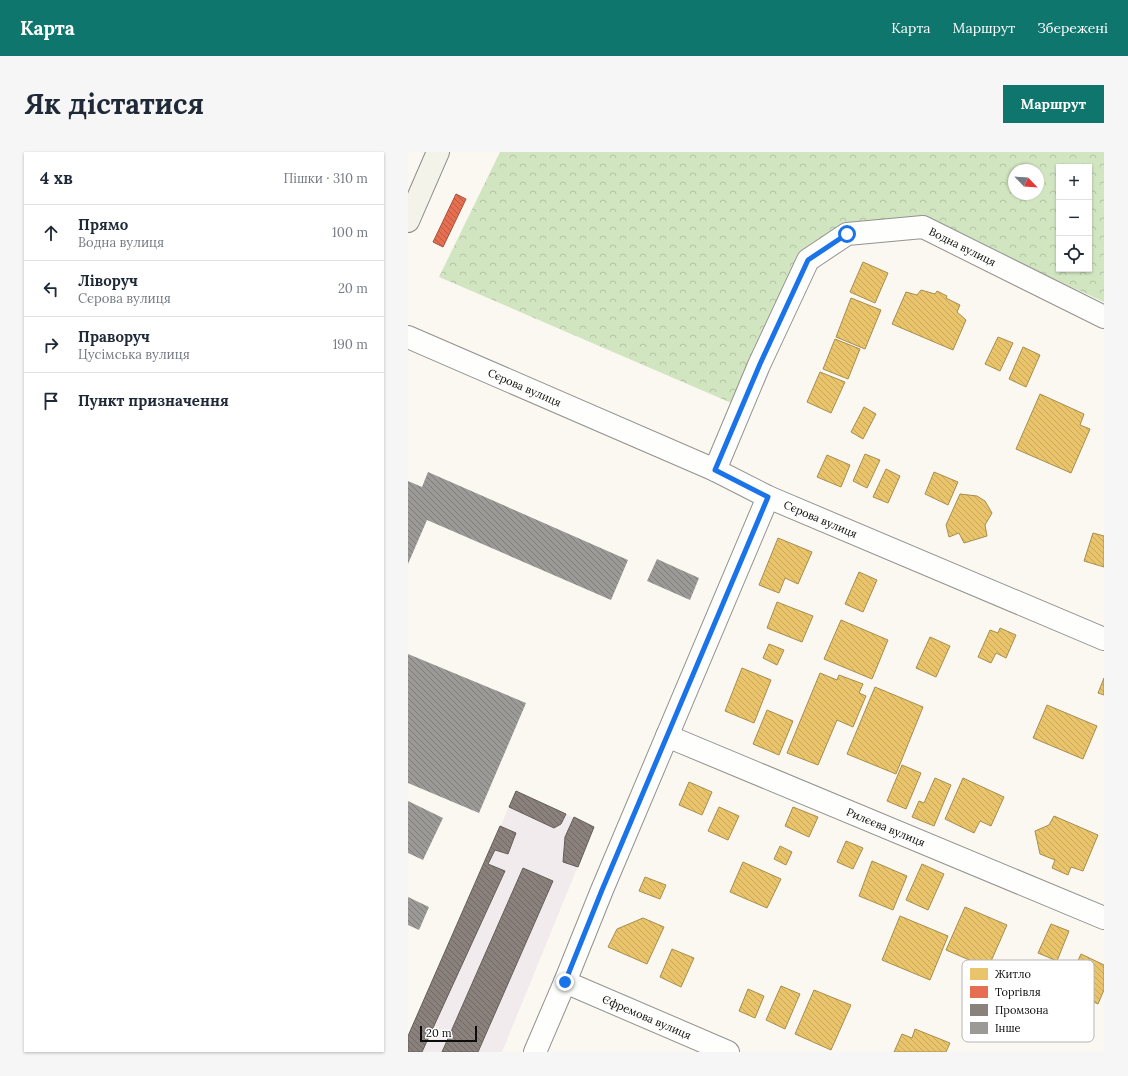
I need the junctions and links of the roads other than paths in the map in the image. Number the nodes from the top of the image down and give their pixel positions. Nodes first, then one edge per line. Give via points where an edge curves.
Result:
1 (438, 152) edge
2 (408, 222) edge
3 (1104, 316) edge
4 (408, 337) edge
5 (715, 470) junction
6 (768, 497) junction
7 (1104, 639) edge
8 (667, 736) junction
9 (1104, 918) edge
10 (565, 982) junction
11 (535, 1052) edge
12 (728, 1052) edge

1 - 2 main road
3 - 5 street, Водна вулиця via 923,227 847,234 808,260
4 - 5 street, Сєрова вулиця
5 - 6 street, Сєрова вулиця
6 - 7 street, Сєрова вулиця
6 - 8 street
8 - 9 street, Рилєєва вулиця
8 - 10 street
10 - 11 street
10 - 12 street, Єфремова вулиця

